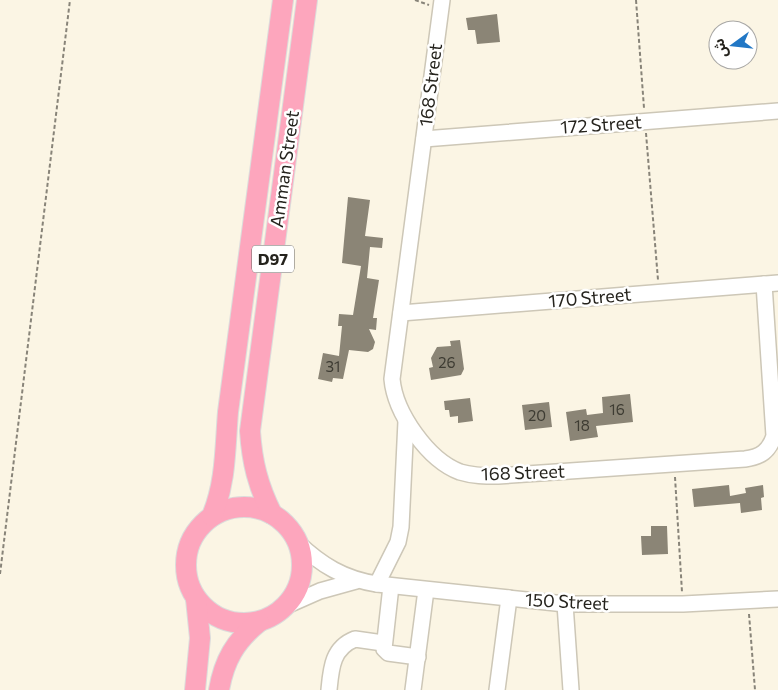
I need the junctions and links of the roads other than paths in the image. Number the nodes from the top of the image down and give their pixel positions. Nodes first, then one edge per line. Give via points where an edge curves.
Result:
1 (282, 0) edge
2 (307, 0) edge
3 (442, 0) edge
4 (778, 111) edge
5 (424, 139) junction
6 (771, 284) edge
7 (401, 313) junction
8 (406, 421) junction
9 (272, 514) junction
10 (212, 516) junction
11 (297, 542) junction
12 (356, 581) junction
13 (384, 585) junction
14 (426, 590) junction
15 (509, 598) junction
16 (196, 599) junction
17 (778, 600) edge
18 (565, 604) junction
19 (286, 606) junction
20 (258, 622) junction
21 (383, 643) junction
22 (418, 657) junction
23 (195, 690) edge
24 (218, 690) edge
25 (328, 690) edge
26 (413, 690) edge
27 (497, 690) edge
28 (571, 690) edge

1 - 10 main road, Amman Street / D97 via 228,412 226,465 219,500
2 - 9 main road, Amman Street / D97 via 250,431 252,460 259,488
3 - 5 street, 168 Street
4 - 5 street, 172 Street
5 - 7 street, 168 Street
6 - 7 street, 170 Street
6 - 8 street, 168 Street via 774,436 771,445 755,458 479,476 460,472 442,462
7 - 8 street, 168 Street via 392,379 393,394
8 - 13 street via 402,527
9 - 10 main road via 242,507
9 - 11 main road via 287,526
10 - 16 main road via 196,533 186,554 189,585
11 - 12 street, 150 Street via 324,566
11 - 19 main road via 302,559 301,576 296,592
12 - 13 street, 150 Street
12 - 19 street, 150 Street via 320,591
13 - 14 street, 150 Street
13 - 21 street
14 - 15 street, 150 Street
14 - 22 street
15 - 18 street, 150 Street
15 - 27 street
16 - 20 main road via 208,612 224,620 241,624
16 - 23 main road via 200,638
17 - 18 street, 150 Street
18 - 28 street
19 - 20 main road
20 - 24 main road via 233,648
21 - 22 street via 388,653
21 - 25 street via 355,639 340,650 332,661
22 - 26 street

